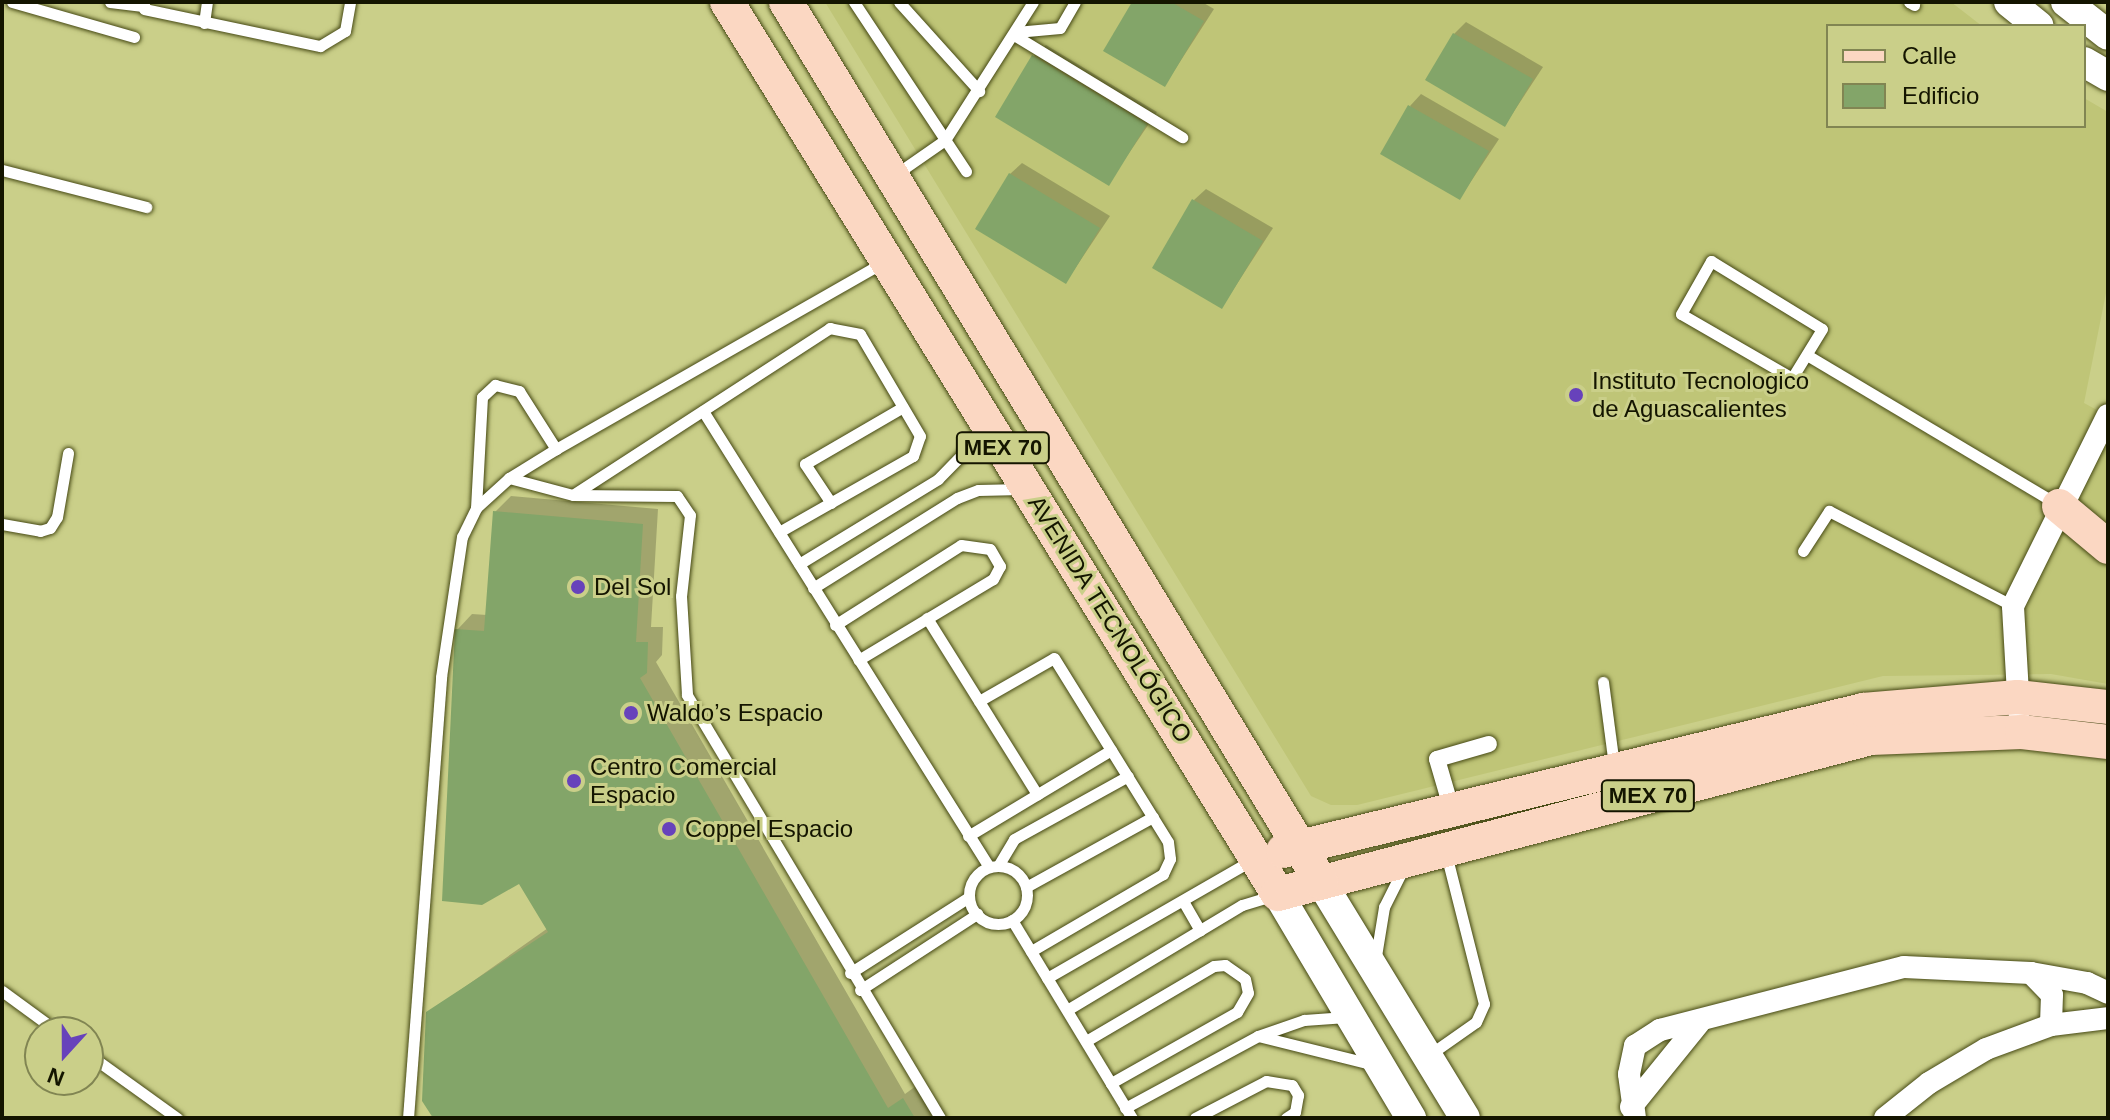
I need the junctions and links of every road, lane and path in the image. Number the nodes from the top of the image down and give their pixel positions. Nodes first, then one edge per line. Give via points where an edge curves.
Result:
1 (12, 2) edge
2 (110, 2) edge
3 (207, 2) edge
4 (350, 2) edge
5 (727, 2) edge
6 (786, 2) edge
7 (899, 2) edge
8 (1033, 2) edge
9 (1075, 2) edge
10 (2009, 2) edge
11 (2066, 2) edge
12 (856, 3) edge
13 (145, 6) edge
14 (204, 23) junction
15 (2036, 24) edge
16 (1015, 34) junction
17 (2108, 35) edge
18 (134, 37) dead end
19 (2086, 63) edge
20 (2108, 76) edge
21 (979, 91) junction
22 (1182, 137) dead end
23 (945, 140) junction
24 (2, 170) edge
25 (966, 171) dead end
26 (893, 177) junction
27 (146, 207) dead end
28 (887, 260) junction
29 (1807, 355) junction
30 (903, 407) junction
31 (703, 411) junction
32 (2108, 415) edge
33 (990, 426) junction
34 (556, 449) junction
35 (68, 453) dead end
36 (509, 478) junction
37 (1029, 489) junction
38 (573, 495) junction
39 (831, 503) junction
40 (2059, 506) junction
41 (476, 508) junction
42 (2, 524) edge
43 (779, 532) junction
44 (2108, 547) edge
45 (1803, 551) dead end
46 (799, 564) junction
47 (813, 588) junction
48 (2013, 606) junction
49 (927, 618) junction
50 (835, 625) junction
51 (858, 660) junction
52 (1603, 682) dead end
53 (2017, 697) junction
54 (979, 701) junction
55 (2108, 707) edge
56 (2022, 732) junction
57 (2108, 742) edge
58 (1489, 744) dead end
59 (1111, 750) junction
60 (1614, 771) junction
61 (1128, 776) junction
62 (1037, 794) junction
63 (1451, 807) junction
64 (1153, 817) junction
65 (968, 836) junction
66 (1303, 846) junction
67 (1445, 849) junction
68 (1258, 857) junction
69 (1408, 859) junction
70 (994, 866) junction
71 (1321, 882) junction
72 (1026, 887) junction
73 (1278, 894) junction
74 (969, 897) junction
75 (1183, 901) junction
76 (977, 914) junction
77 (1012, 920) junction
78 (1200, 930) junction
79 (1031, 951) junction
80 (850, 973) junction
81 (1376, 973) junction
82 (2031, 973) junction
83 (1047, 978) junction
84 (860, 990) junction
85 (2, 991) edge
86 (2108, 993) edge
87 (1067, 1010) junction
88 (36, 1016) edge
89 (1351, 1017) junction
90 (2108, 1018) edge
91 (1699, 1023) junction
92 (2051, 1025) junction
93 (1258, 1036) junction
94 (1086, 1041) junction
95 (1427, 1056) junction
96 (104, 1066) edge
97 (1380, 1066) junction
98 (1111, 1083) junction
99 (1128, 1113) edge
100 (1403, 1113) edge
101 (1633, 1113) edge
102 (177, 1118) edge
103 (408, 1118) edge
104 (940, 1118) edge
105 (1195, 1118) edge
106 (1286, 1118) edge
107 (1465, 1118) edge
108 (1885, 1118) edge

1 - 18 lane
2 - 13 lane
3 - 14 lane
4 - 14 lane via 345,31 320,46
5 - 28 main road, AVENIDA TECNOLÓGICO / MEX 70
6 - 26 main road, AVENIDA TECNOLÓGICO / MEX 70
7 - 21 lane
8 - 16 lane
9 - 16 lane via 1060,28
10 - 15 main road
11 - 17 main road
12 - 23 lane
13 - 14 lane
16 - 21 lane
16 - 22 lane
19 - 20 main road
21 - 23 lane
23 - 25 lane
23 - 26 lane
24 - 27 lane
26 - 66 main road, AVENIDA TECNOLÓGICO / MEX 70
28 - 33 main road, AVENIDA TECNOLÓGICO / MEX 70
28 - 34 lane
29 - 29 lane via 1822,329 1711,261 1681,314 1792,378
29 - 40 lane
30 - 31 lane via 860,334 830,328
30 - 39 lane via 920,436 913,456
30 - 39 lane via 805,464
31 - 38 lane
31 - 43 lane
32 - 40 street
33 - 37 main road, AVENIDA TECNOLÓGICO / MEX 70
33 - 46 lane via 938,479
34 - 36 lane
34 - 41 lane via 519,391 495,385 482,397
35 - 42 lane via 50,528
36 - 38 lane
36 - 41 lane
37 - 47 lane via 987,489 957,498
37 - 68 main road, AVENIDA TECNOLÓGICO / MEX 70
38 - 80 lane via 677,496 690,515 681,596 687,695
39 - 43 lane
40 - 44 main road
40 - 48 street
41 - 103 lane via 462,537 441,677
43 - 46 lane
45 - 48 lane via 1829,511
46 - 47 lane
47 - 50 lane
48 - 53 street
49 - 50 lane via 993,579 1000,566 990,549 961,545
49 - 51 lane
49 - 54 lane
50 - 51 lane
51 - 65 lane
52 - 60 lane
53 - 55 main road, MEX 70
53 - 56 street
53 - 60 main road, MEX 70 via 1863,710
54 - 59 lane via 1054,658
54 - 62 lane
56 - 57 main road, MEX 70
56 - 67 main road, MEX 70 via 1871,738
58 - 63 street via 1437,759
59 - 61 lane
59 - 62 lane
60 - 63 main road, MEX 70
61 - 64 lane
61 - 70 lane via 1014,839
62 - 65 lane
63 - 66 main road, MEX 70
64 - 72 lane
64 - 79 lane via 1168,842 1170,859 1163,874
65 - 70 lane
66 - 68 main road, MEX 70
66 - 71 main road, AVENIDA TECNOLÓGICO / MEX 70
67 - 69 main road, MEX 70
67 - 95 lane via 1484,1004 1476,1022
68 - 73 main road, AVENIDA TECNOLÓGICO / MEX 70
68 - 75 lane
69 - 71 main road, MEX 70
69 - 81 lane via 1384,907
70 - 72 lane via 1015,872
70 - 74 lane via 973,879
71 - 73 main road, MEX 70
71 - 81 main road, AVENIDA TECNOLÓGICO / MEX 70
72 - 77 lane via 1024,906
73 - 78 lane via 1242,905
73 - 89 main road, AVENIDA TECNOLÓGICO / MEX 70
74 - 76 lane
74 - 80 lane
75 - 78 lane
75 - 83 lane
76 - 77 lane via 994,923
76 - 84 lane
77 - 79 lane
78 - 87 lane
79 - 83 lane
80 - 84 lane
81 - 95 main road, AVENIDA TECNOLÓGICO / MEX 70
82 - 86 street via 2087,983
82 - 91 street via 1904,967
82 - 92 street via 2052,995
83 - 87 lane
84 - 104 lane
85 - 88 lane
87 - 94 lane
89 - 93 lane via 1304,1020
89 - 97 main road, AVENIDA TECNOLÓGICO / MEX 70
90 - 92 street
91 - 101 street
91 - 101 street via 1660,1030 1635,1046
92 - 108 street via 1986,1049 1929,1083
93 - 97 lane
93 - 99 lane
94 - 98 lane
94 - 98 lane via 1214,966 1225,965 1245,979 1248,993 1237,1012
95 - 107 main road, AVENIDA TECNOLÓGICO / MEX 70
96 - 102 lane
97 - 100 main road, AVENIDA TECNOLÓGICO / MEX 70
98 - 99 lane
105 - 106 lane via 1266,1081 1292,1085 1298,1095 1295,1112

